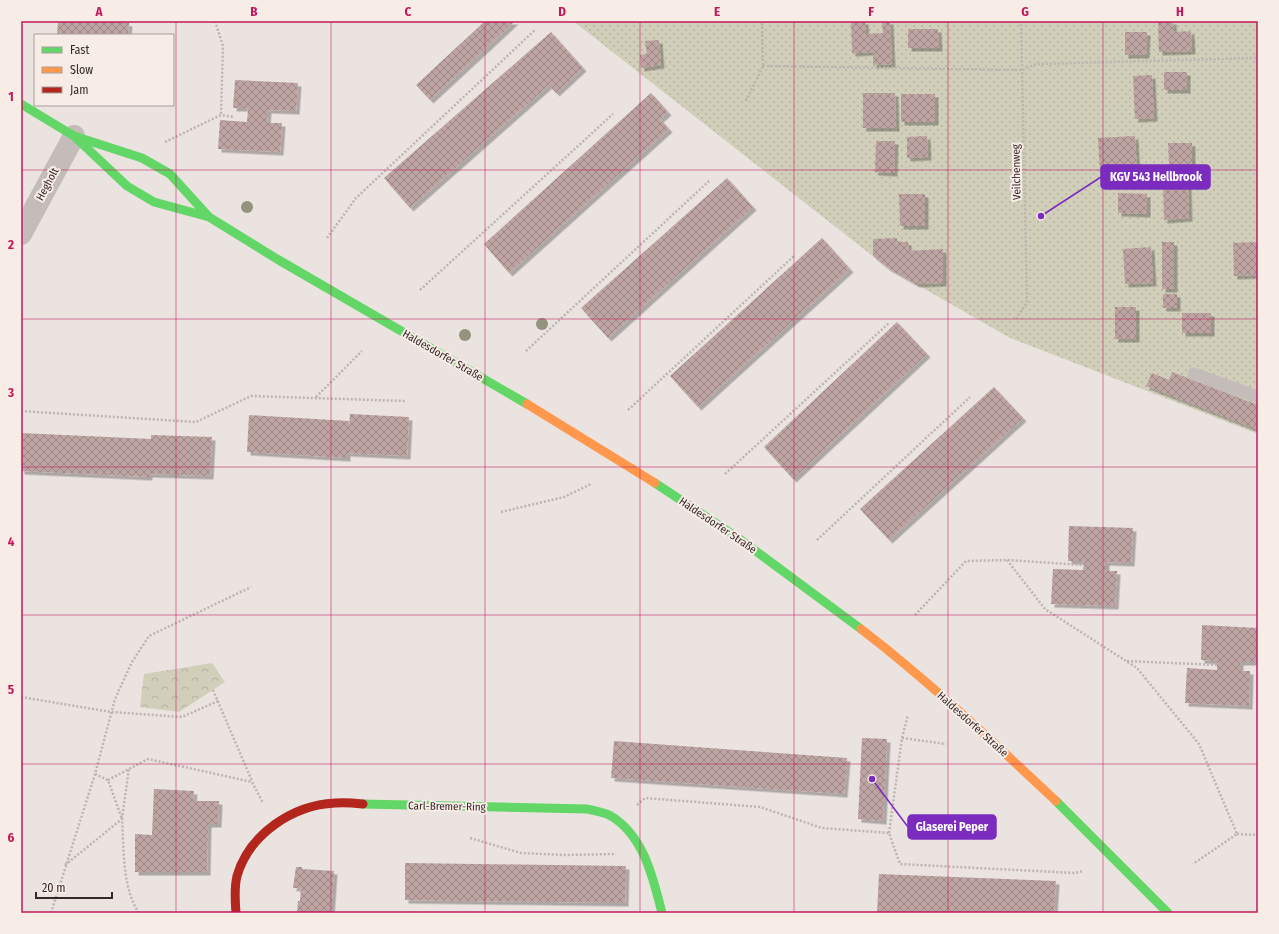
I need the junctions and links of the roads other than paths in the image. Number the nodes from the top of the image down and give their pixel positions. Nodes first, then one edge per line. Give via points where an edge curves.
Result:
1 (21, 104) edge
2 (74, 136) junction
3 (209, 217) junction
4 (21, 234) edge
5 (1194, 374) dead end
6 (1258, 396) edge
7 (1165, 912) edge
8 (236, 913) edge
9 (662, 913) edge

1 - 2 street, Haldesdorfer Straße
2 - 3 street, Haldesdorfer Straße via 127,186 154,202
2 - 3 street, Haldesdorfer Straße via 142,158 170,174
2 - 4 street, Hegholt
3 - 7 street, Haldesdorfer Straße via 576,432 665,488 813,592 903,661 976,726 1082,826
5 - 6 lane
8 - 9 street, Carl-Bremer-Ring via 235,889 241,866 254,844 294,813 335,803 587,809 610,815 638,844

